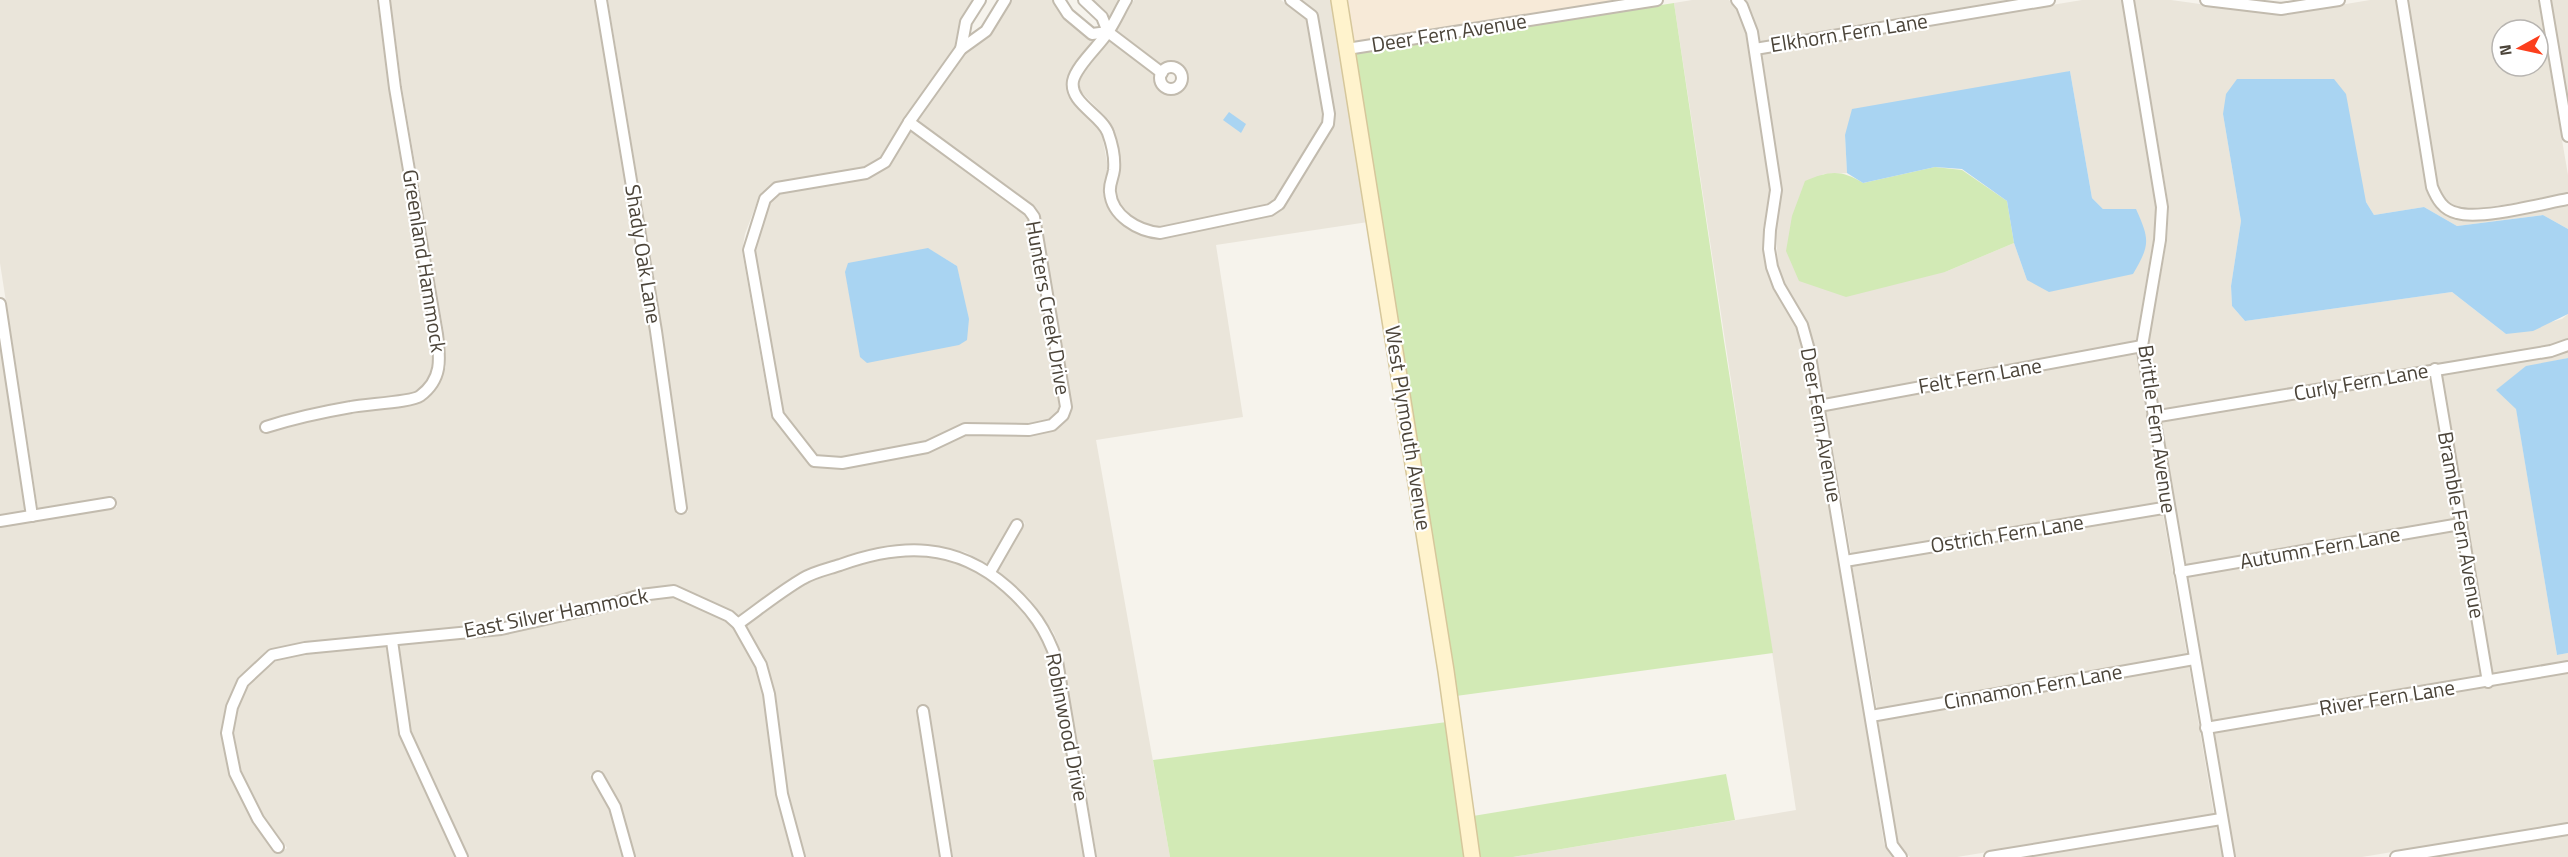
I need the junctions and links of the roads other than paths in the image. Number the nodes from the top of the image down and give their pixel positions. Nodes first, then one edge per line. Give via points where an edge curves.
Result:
1 (384, 0) edge
2 (602, 0) edge
3 (980, 0) edge
4 (1005, 0) edge
5 (1082, 0) edge
6 (1126, 0) edge
7 (1291, 0) edge
8 (1339, 0) edge
9 (1657, 0) edge
10 (1737, 0) edge
11 (2049, 0) edge
12 (2128, 0) edge
13 (2206, 0) edge
14 (2339, 0) edge
15 (2402, 0) edge
16 (2545, 0) edge
17 (1062, 4) edge
18 (999, 12) junction
19 (1108, 32) junction
20 (961, 49) junction
21 (1347, 49) junction
22 (1755, 49) junction
23 (1162, 73) dead end
24 (909, 122) junction
25 (2568, 136) edge
26 (2568, 199) edge
27 (0, 304) edge
28 (2568, 345) edge
29 (2142, 346) junction
30 (2435, 369) junction
31 (1819, 406) junction
32 (2153, 417) junction
33 (266, 427) dead end
34 (110, 503) dead end
35 (2169, 507) junction
36 (681, 508) dead end
37 (32, 516) junction
38 (0, 521) edge
39 (2460, 524) junction
40 (1017, 525) dead end
41 (1845, 561) junction
42 (990, 572) junction
43 (2180, 572) junction
44 (738, 624) junction
45 (392, 640) junction
46 (2194, 659) junction
47 (2568, 667) edge
48 (2488, 682) junction
49 (922, 711) dead end
50 (1871, 716) junction
51 (2206, 728) junction
52 (598, 777) dead end
53 (2221, 819) junction
54 (2568, 829) edge
55 (278, 847) dead end
56 (462, 857) edge
57 (629, 857) edge
58 (799, 857) edge
59 (946, 857) edge
60 (1090, 857) edge
61 (1472, 857) edge
62 (1901, 857) edge
63 (1990, 857) edge
64 (2229, 857) edge
65 (2396, 857) edge

1 - 33 street, Greenland Hammock via 441,365 418,398 353,406
2 - 36 street, Shady Oak Lane
3 - 18 street, Hunters Creek Drive
3 - 20 street, Hunters Creek Drive via 966,22
4 - 18 street, Hunters Creek Drive
5 - 17 street
5 - 19 street via 1102,17
6 - 19 street
7 - 19 street via 1312,16 1328,124 1279,204 1270,210 1160,233 1130,222 1114,206 1109,184 1114,159 1108,133 1073,88 1076,74
8 - 21 street, West Plymouth Avenue
9 - 21 street, Deer Fern Avenue
10 - 22 street, Deer Fern Avenue via 1747,17
11 - 22 street, Elkhorn Fern Lane
12 - 29 street, Brittle Fern Avenue via 2162,207
13 - 14 street via 2281,9
15 - 26 street via 2432,187 2438,201 2455,213 2473,215
16 - 25 street
17 - 19 street via 1092,34
18 - 20 street, Hunters Creek Drive via 986,31
19 - 23 street
20 - 24 street, Hunters Creek Drive
21 - 61 street, West Plymouth Avenue
22 - 31 street, Deer Fern Avenue via 1776,190 1770,230 1772,267 1802,325
24 - 24 street, Hunters Creek Drive via 885,162 866,173 777,188 765,199 751,236 749,250 778,415 814,461 842,463 927,447 965,429 1029,430 1058,421 1066,407 1034,217
27 - 37 street
28 - 30 street, Curly Fern Lane via 2552,351
29 - 31 street, Felt Fern Lane
29 - 32 street, Brittle Fern Avenue
30 - 32 street, Curly Fern Lane
30 - 39 street, Bramble Fern Avenue
31 - 41 street, Deer Fern Avenue
32 - 35 street, Brittle Fern Avenue
34 - 37 street
35 - 41 street, Ostrich Fern Lane
35 - 43 street, Brittle Fern Avenue
37 - 38 street
39 - 43 street, Autumn Fern Lane
39 - 48 street, Bramble Fern Avenue
40 - 42 street
41 - 50 street, Deer Fern Avenue
42 - 44 street, Robinwood Drive via 964,558 923,550 872,554 803,578
42 - 60 street, Robinwood Drive via 1024,602 1048,636 1057,661
43 - 46 street, Brittle Fern Avenue
44 - 45 street, East Silver Hammock via 675,591 641,595 501,629
44 - 58 street, East Silver Hammock via 761,665 769,694 782,794
45 - 55 street, East Silver Hammock via 272,655 243,682 232,707 227,733 235,773 258,819
45 - 56 street via 405,733
46 - 50 street, Cinnamon Fern Lane
46 - 51 street, Brittle Fern Avenue
47 - 48 street, River Fern Lane
48 - 51 street, River Fern Lane
49 - 59 street
50 - 62 street, Deer Fern Avenue via 1892,845
51 - 53 street, Brittle Fern Avenue
52 - 57 street via 615,807
53 - 63 street
53 - 64 street, Brittle Fern Avenue
54 - 65 street

